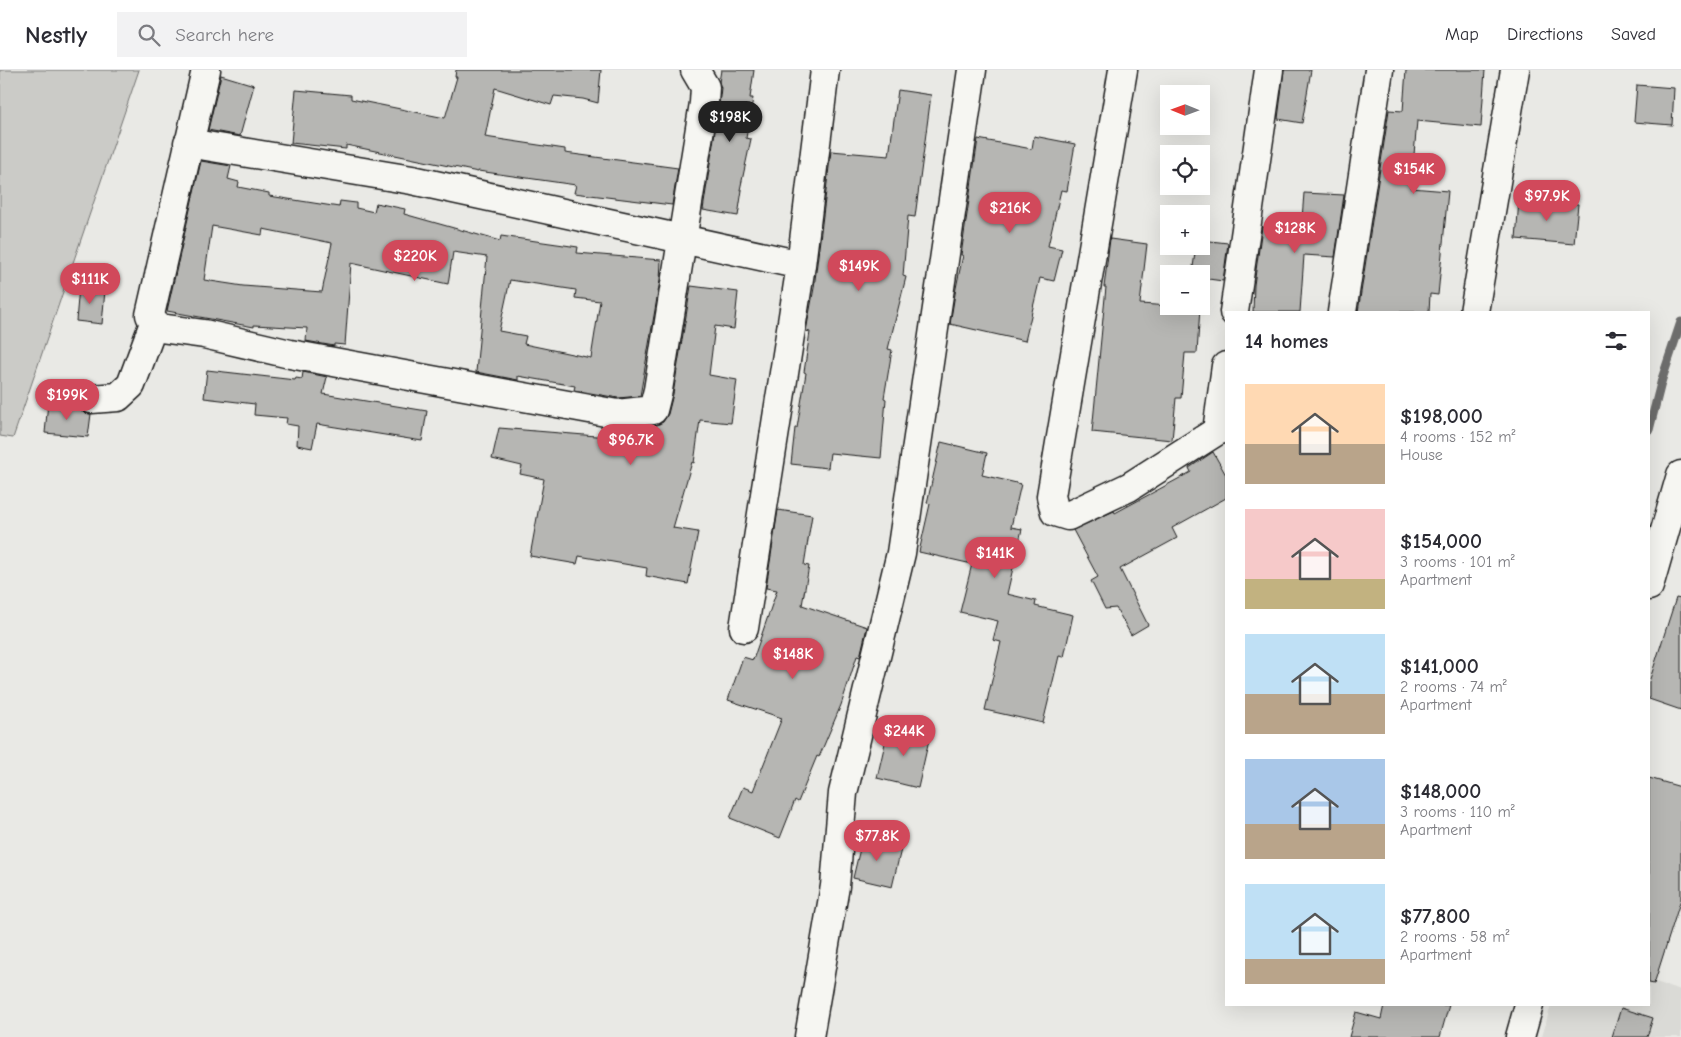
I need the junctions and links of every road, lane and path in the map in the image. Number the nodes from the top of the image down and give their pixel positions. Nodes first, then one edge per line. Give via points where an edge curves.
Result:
1 (206, 70) edge
2 (695, 70) edge
3 (825, 70) edge
4 (972, 70) edge
5 (1123, 70) edge
6 (1269, 70) edge
7 (1378, 70) edge
8 (1515, 70) edge
9 (188, 143) junction
10 (682, 239) junction
11 (800, 265) junction
12 (1234, 311) edge
13 (1342, 311) edge
14 (1474, 311) edge
15 (154, 323) junction
16 (1225, 382) edge
17 (91, 399) dead end
18 (1222, 429) edge
19 (1679, 489) edge
20 (1650, 583) edge
21 (744, 628) dead end
22 (1529, 1006) edge
23 (809, 1037) edge
24 (1520, 1037) edge

1 - 9 street
2 - 10 street via 705,87 704,103
3 - 11 street
4 - 23 street via 901,553 843,793 835,886
5 - 18 street via 1051,496 1055,512 1068,516 1129,487
6 - 12 street
7 - 13 street
8 - 14 street
9 - 10 street via 412,180
9 - 15 street via 150,315
10 - 11 street
10 - 15 street via 653,410 617,414 290,354 204,334 160,328
11 - 21 street
15 - 17 street via 131,386 118,397
16 - 18 street
19 - 20 street
22 - 24 street

